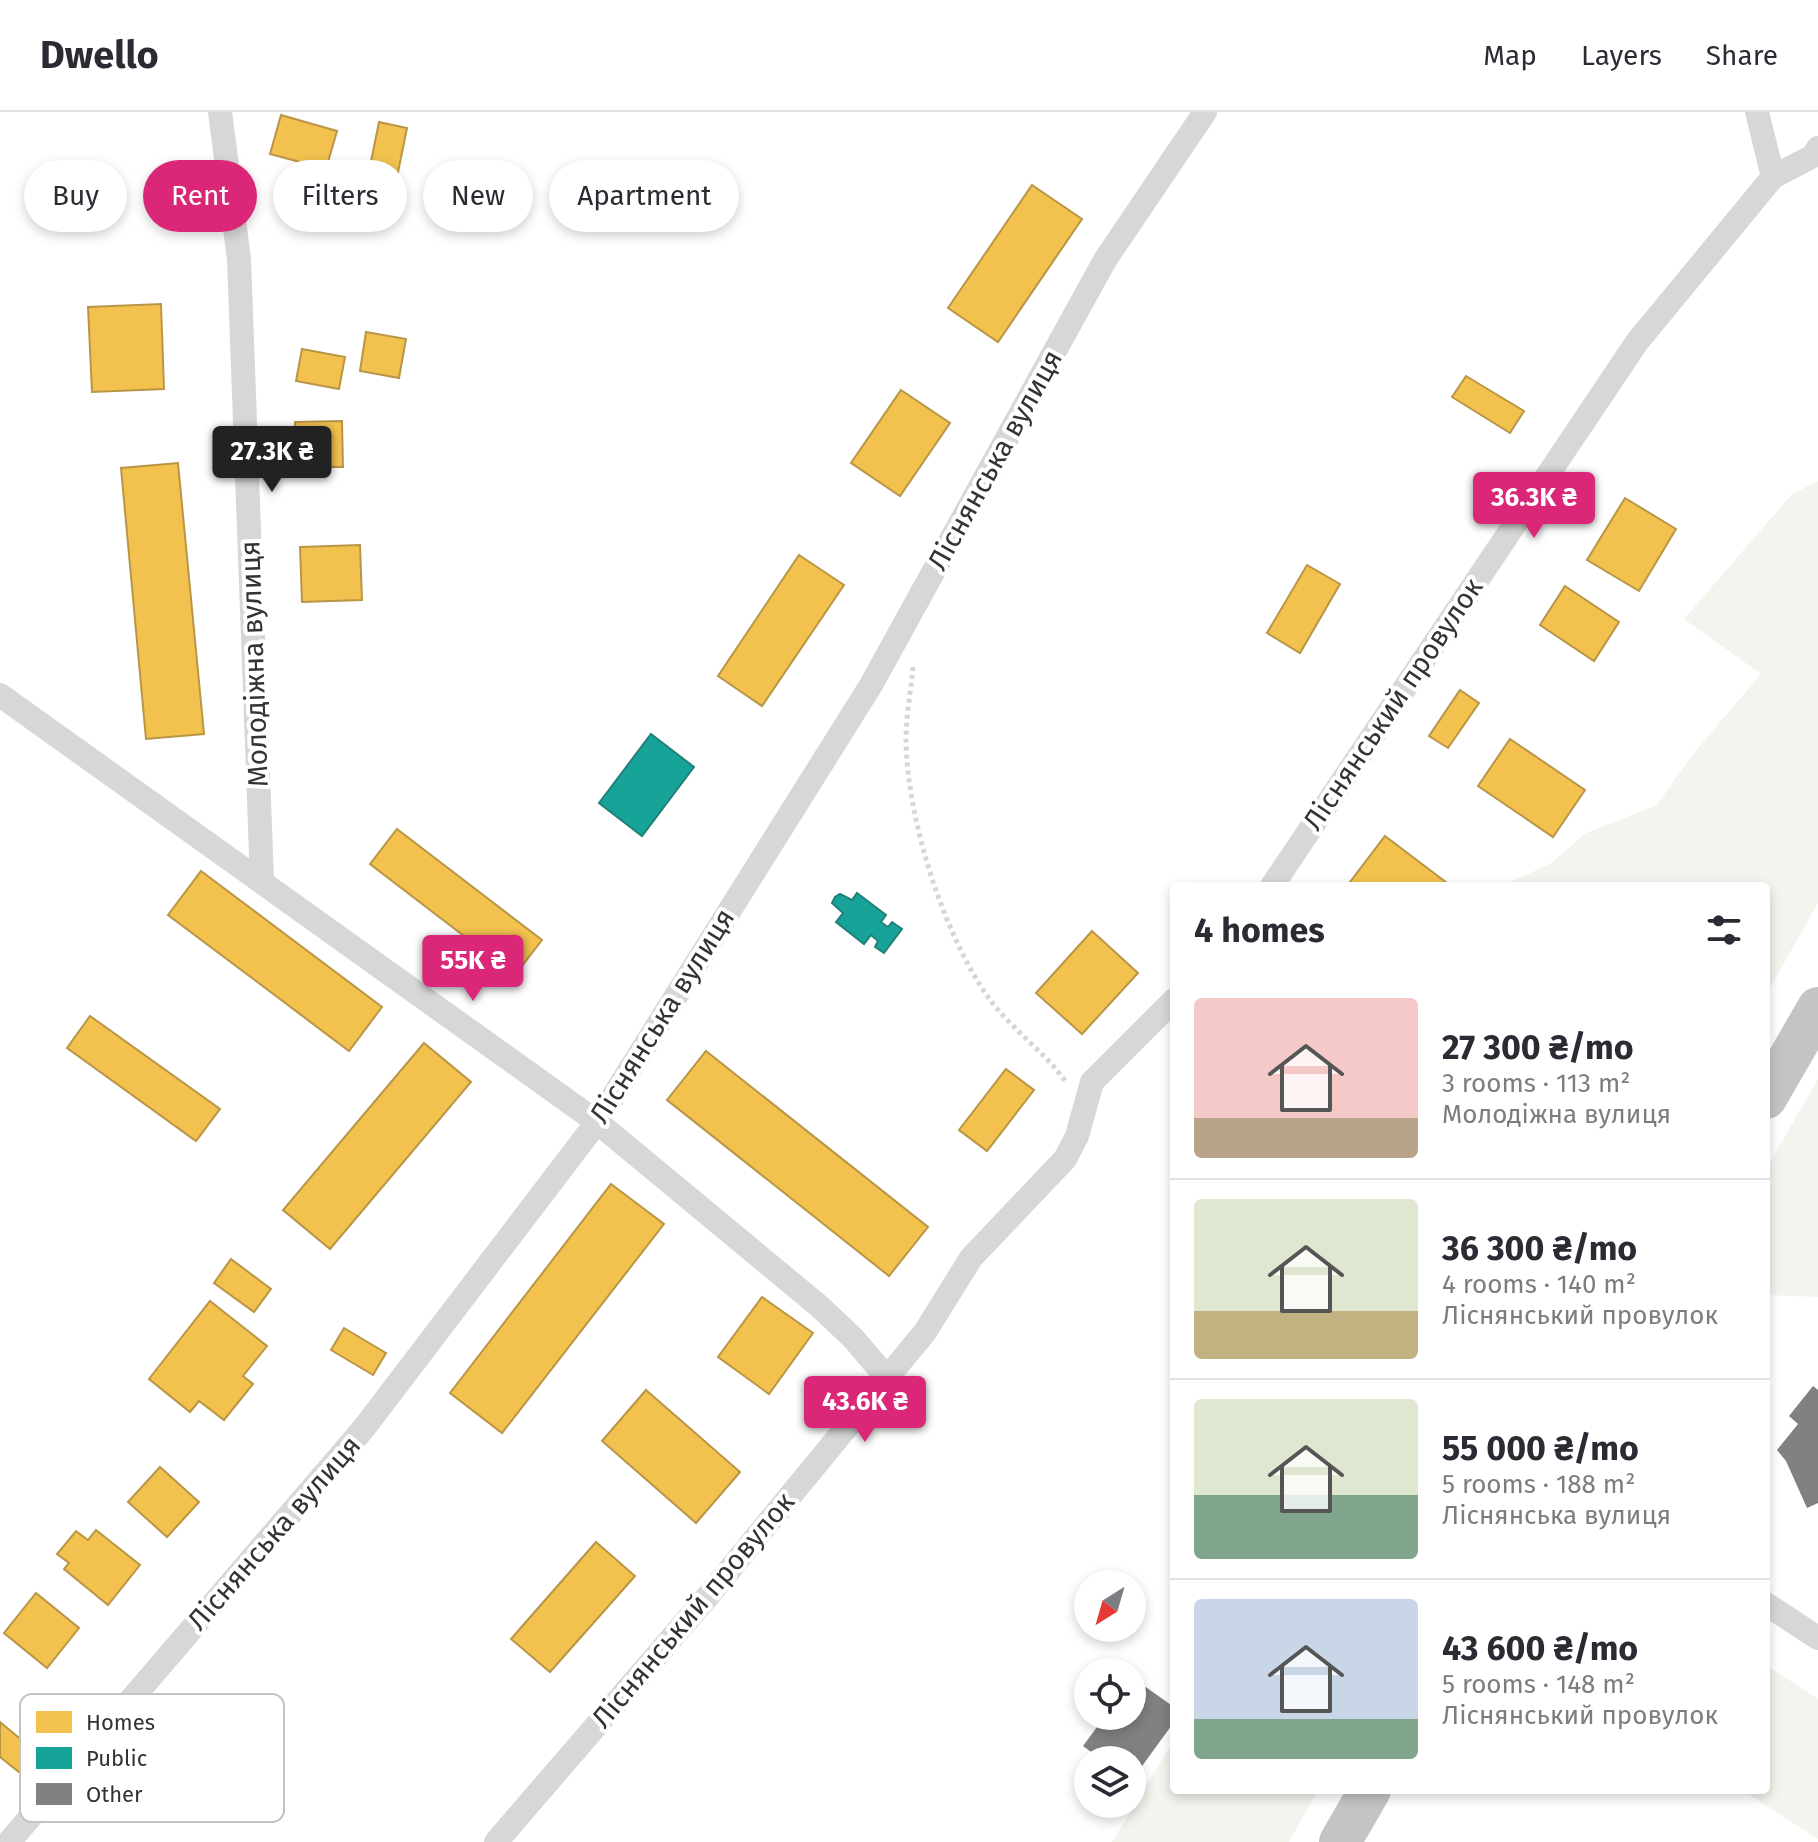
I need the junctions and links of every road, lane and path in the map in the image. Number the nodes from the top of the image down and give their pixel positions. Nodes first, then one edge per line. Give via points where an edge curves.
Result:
1 (220, 112) edge
2 (1205, 112) edge
3 (1757, 112) edge
4 (1818, 148) edge
5 (1773, 177) junction
6 (914, 606) junction
7 (0, 695) edge
8 (262, 881) junction
9 (1275, 882) edge
10 (1170, 1004) edge
11 (1818, 1008) edge
12 (1770, 1091) edge
13 (1083, 1106) junction
14 (597, 1122) junction
15 (887, 1378) junction
16 (1770, 1607) edge
17 (1818, 1638) edge
18 (136, 1694) edge
19 (1368, 1794) edge
20 (26, 1822) edge
21 (9, 1842) edge
22 (496, 1842) edge
23 (1340, 1842) edge

1 - 8 street, Молодіжна вулиця via 239,259
2 - 6 street, Ліснянська вулиця via 1105,260
3 - 5 street
4 - 5 street via 1813,156
5 - 9 street, Ліснянський провулок via 1637,342
6 - 13 path via 906,739 912,801 928,865 966,963 990,1000
6 - 14 street, Ліснянська вулиця via 871,685
7 - 8 street
8 - 14 street
10 - 13 street, Ліснянський провулок via 1092,1082
11 - 12 highway
13 - 15 street, Ліснянський провулок via 1065,1159 971,1258 925,1332
14 - 15 street via 819,1306
14 - 18 street, Ліснянська вулиця via 364,1428
15 - 22 street, Ліснянський провулок
16 - 17 street
19 - 23 highway
20 - 21 street, Ліснянська вулиця

